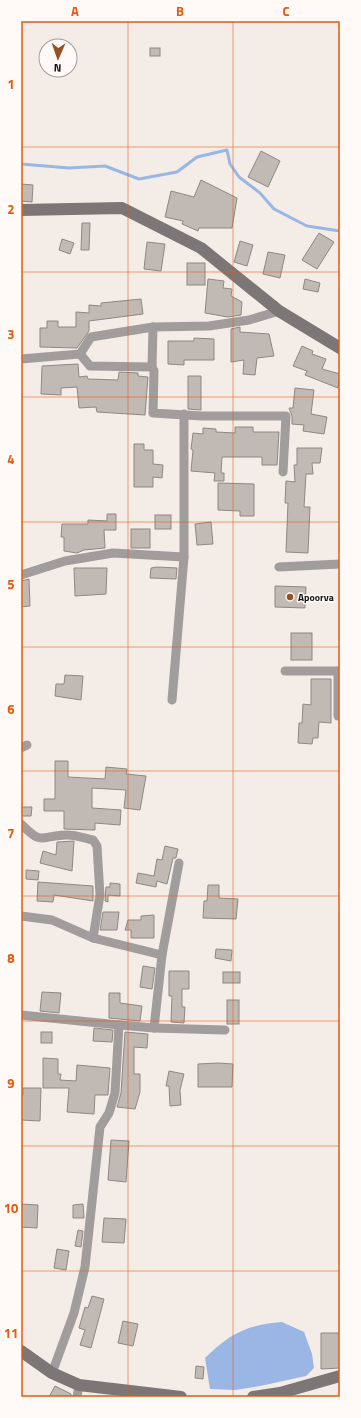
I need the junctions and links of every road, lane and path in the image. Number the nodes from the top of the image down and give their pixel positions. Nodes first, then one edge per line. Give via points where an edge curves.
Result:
1 (21, 210) edge
2 (279, 311) junction
3 (153, 327) junction
4 (340, 348) edge
5 (80, 354) junction
6 (21, 359) edge
7 (152, 367) junction
8 (184, 414) junction
9 (283, 472) dead end
10 (184, 557) junction
11 (340, 564) edge
12 (279, 567) dead end
13 (21, 574) edge
14 (285, 671) dead end
15 (339, 671) edge
16 (172, 700) dead end
17 (338, 716) dead end
18 (21, 824) edge
19 (179, 863) dead end
20 (21, 916) edge
21 (93, 938) junction
22 (162, 955) junction
23 (21, 1015) edge
24 (119, 1025) junction
25 (154, 1028) junction
26 (225, 1030) dead end
27 (21, 1351) edge
28 (52, 1373) junction
29 (340, 1376) edge
30 (79, 1385) junction
31 (77, 1397) edge
32 (181, 1397) edge
33 (253, 1397) edge

1 - 2 street via 122,208 201,248
2 - 3 street via 249,320 209,326
2 - 4 street
3 - 5 street via 91,337
3 - 7 street
5 - 6 street
5 - 7 street via 90,366
7 - 8 street via 153,413
8 - 9 street via 286,416
8 - 10 street
10 - 13 street via 113,553 65,561
10 - 16 street
11 - 12 street
14 - 15 street
15 - 17 street
18 - 21 street via 32,836 43,839 66,835 93,840 97,846 100,896
19 - 22 street
20 - 21 street via 52,920
21 - 22 street
22 - 25 street
23 - 24 street
24 - 25 street
24 - 28 street via 115,1093 109,1113 100,1127 85,1267 74,1313
25 - 26 street
27 - 28 street
28 - 30 street
29 - 33 street via 280,1393
30 - 31 street
30 - 32 street

